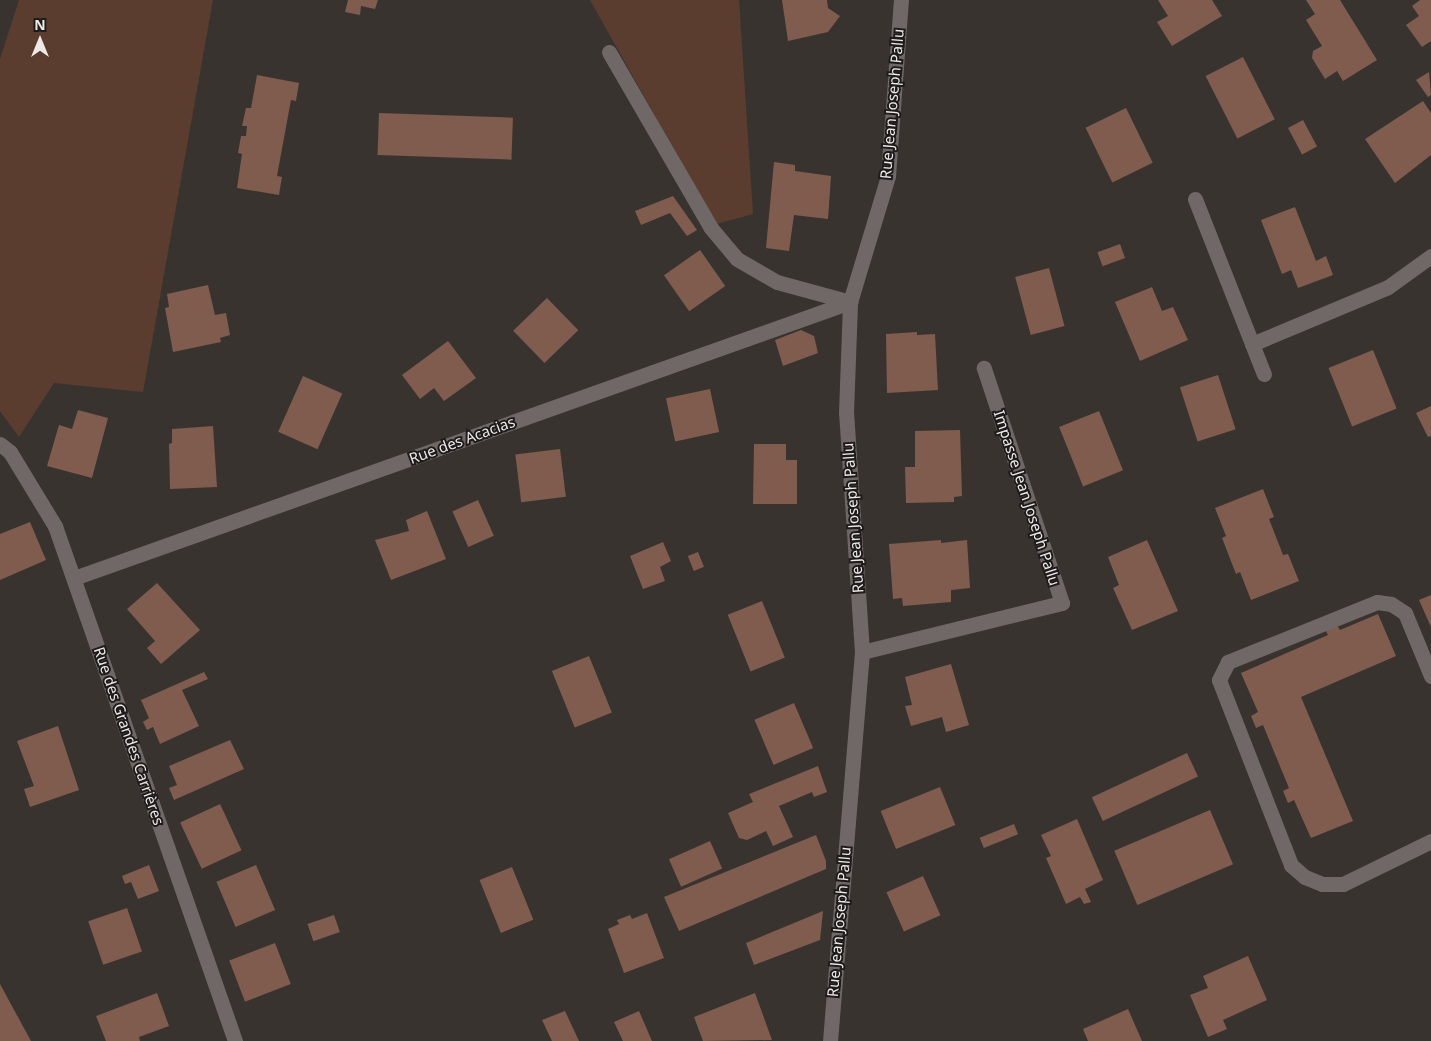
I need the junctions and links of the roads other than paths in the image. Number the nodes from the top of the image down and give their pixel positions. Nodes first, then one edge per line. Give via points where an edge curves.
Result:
1 (901, 0) edge
2 (609, 52) dead end
3 (1195, 199) dead end
4 (1431, 256) edge
5 (850, 302) junction
6 (1252, 344) junction
7 (984, 368) dead end
8 (1264, 374) dead end
9 (0, 444) edge
10 (74, 578) junction
11 (862, 652) junction
12 (1431, 676) edge
13 (1431, 841) edge
14 (235, 1041) edge
15 (830, 1041) edge

1 - 5 street, Rue Jean Joseph Pallu via 888,176
2 - 5 street via 711,228 737,259 777,282
3 - 6 street
4 - 6 street via 1388,287
5 - 10 street, Rue des Acacias
5 - 11 street, Rue Jean Joseph Pallu via 846,413
6 - 8 street
7 - 11 street, Impasse Jean Joseph Pallu via 1062,603
9 - 10 street, Rue des Grandes Carrières via 10,452 54,526
10 - 14 street, Rue des Grandes Carrières
11 - 15 street, Rue Jean Joseph Pallu
12 - 13 street via 1405,613 1391,604 1377,602 1228,662 1219,680 1291,865 1305,877 1322,884 1343,884

